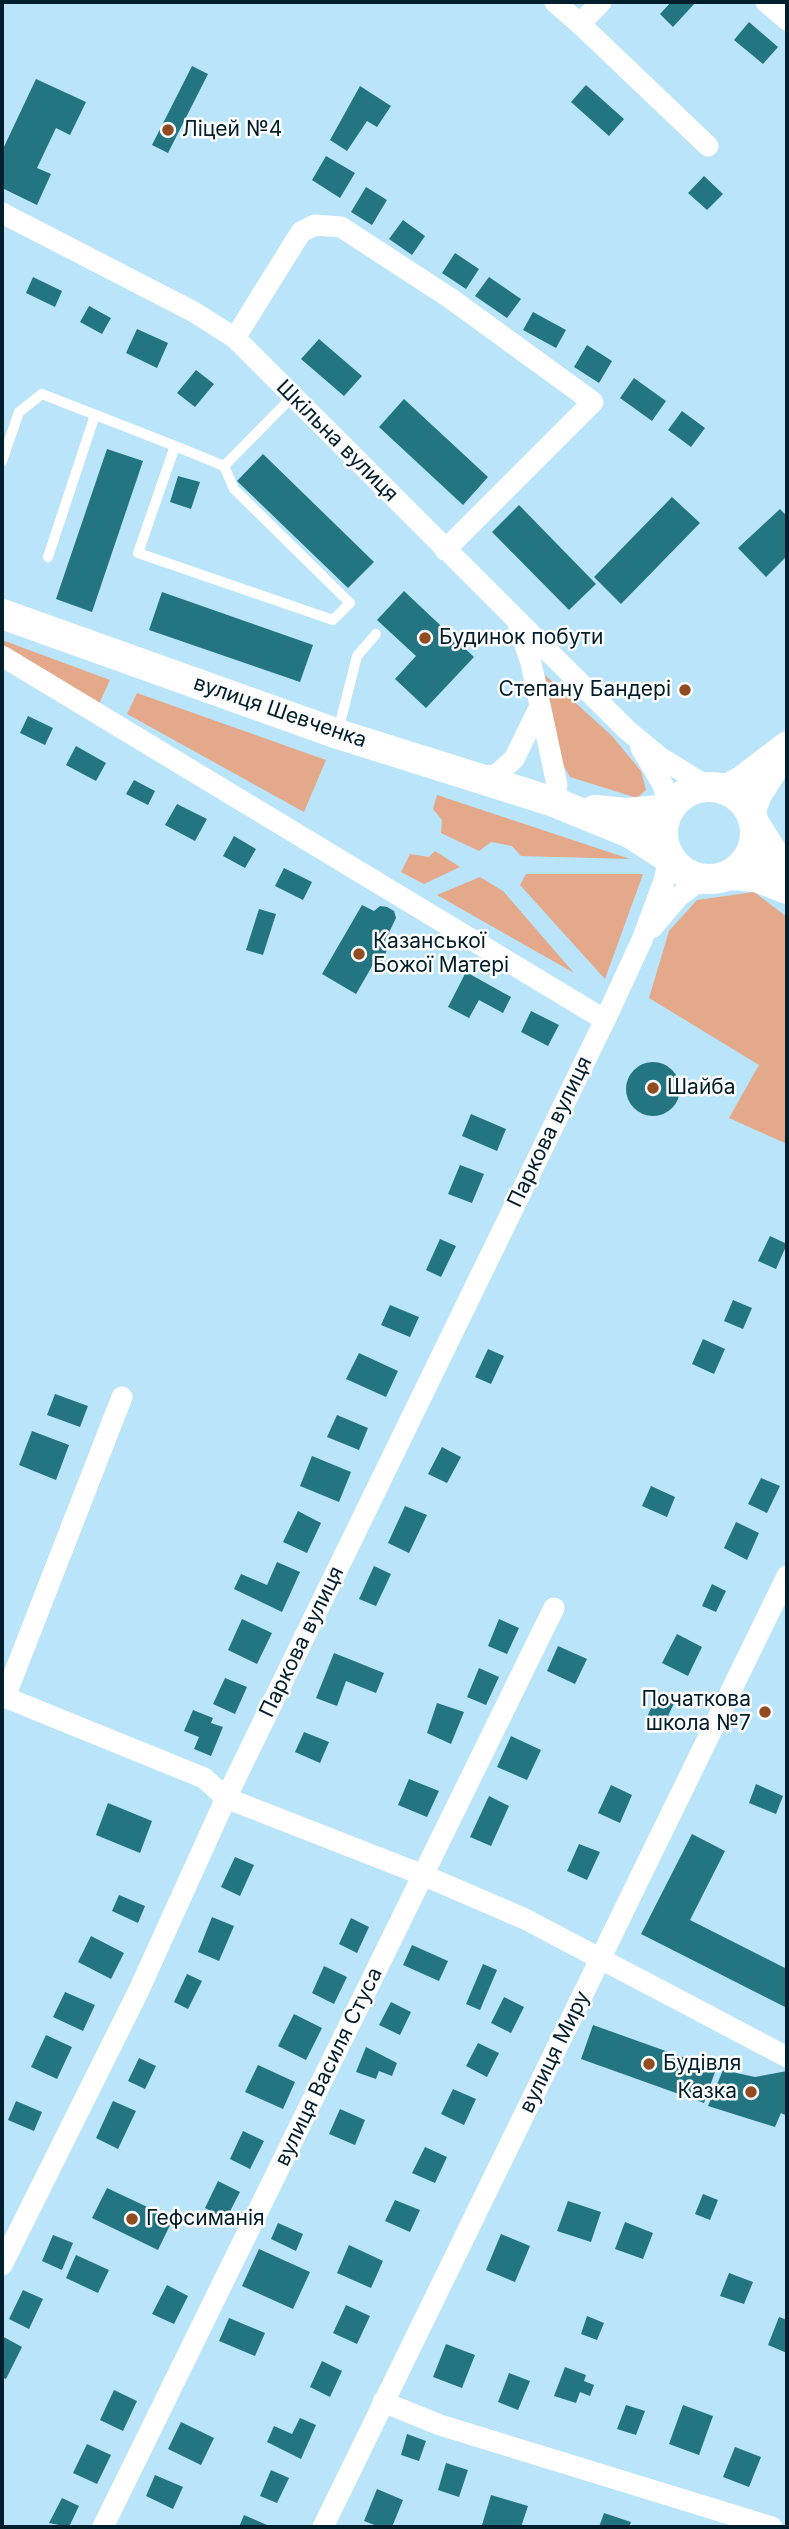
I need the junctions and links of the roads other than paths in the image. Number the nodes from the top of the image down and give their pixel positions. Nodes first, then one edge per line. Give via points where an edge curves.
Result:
1 (555, 2) edge
2 (601, 2) edge
3 (766, 2) edge
4 (787, 20) edge
5 (580, 24) junction
6 (708, 146) dead end
7 (2, 213) edge
8 (235, 338) junction
9 (293, 396) junction
10 (95, 415) junction
11 (175, 446) junction
12 (2, 461) edge
13 (224, 467) junction
14 (445, 551) junction
15 (48, 557) dead end
16 (2, 614) edge
17 (518, 623) junction
18 (376, 634) dead end
19 (2, 656) edge
20 (540, 706) junction
21 (627, 730) junction
22 (338, 734) junction
23 (787, 744) edge
24 (787, 751) edge
25 (469, 776) junction
26 (708, 787) junction
27 (557, 804) junction
28 (670, 808) junction
29 (754, 822) junction
30 (669, 858) junction
31 (787, 867) edge
32 (720, 877) junction
33 (787, 889) edge
34 (642, 940) junction
35 (605, 1020) junction
36 (122, 1397) dead end
37 (787, 1576) edge
38 (554, 1608) dead end
39 (3, 1697) edge
40 (226, 1798) junction
41 (423, 1875) junction
42 (601, 1959) junction
43 (787, 2057) edge
44 (2, 2265) edge
45 (383, 2402) junction
46 (103, 2527) edge
47 (323, 2527) edge
48 (772, 2527) edge

1 - 5 street
2 - 5 street
3 - 4 street
5 - 6 street
7 - 8 street, Шкільна вулиця via 194,312
8 - 9 street, Шкільна вулиця
8 - 14 street via 301,232 315,225 341,227 450,298 593,402
9 - 13 lane
9 - 14 street, Шкільна вулиця
10 - 11 lane
10 - 12 lane via 42,394 19,412
10 - 15 lane
11 - 13 lane
11 - 13 lane via 138,553 333,620 349,603 234,489
14 - 17 street, Шкільна вулиця
16 - 22 main road, вулиця Шевченка
17 - 20 street
17 - 21 street, Шкільна вулиця
18 - 22 lane via 357,656
19 - 35 street
20 - 25 street via 514,759 496,775
20 - 27 street
21 - 26 street via 660,758
21 - 28 street via 663,785
22 - 25 main road, вулиця Шевченка
23 - 26 street via 729,786
24 - 29 street via 760,793
25 - 27 main road, вулиця Шевченка
26 - 28 main road via 688,792
26 - 29 main road via 741,799
27 - 28 main road, вулиця Шевченка via 626,813
27 - 30 main road, вулиця Шевченка via 631,833
28 - 30 main road via 662,832
29 - 31 main road
29 - 32 main road via 751,853
30 - 32 main road via 682,872
30 - 34 street
32 - 33 main road via 756,877
32 - 34 street via 694,885 679,896
34 - 35 street, Паркова вулиця
35 - 40 street, Паркова вулиця
36 - 39 street
37 - 42 street, вулиця Миру
38 - 41 street, вулиця Василя Стуса
39 - 40 street via 204,1778
40 - 41 street
40 - 44 street, Паркова вулиця via 139,1990
41 - 42 street via 525,1919
41 - 46 street, вулиця Василя Стуса
42 - 43 street
42 - 45 street, вулиця Миру
45 - 47 street, вулиця Миру
45 - 48 street via 440,2425

